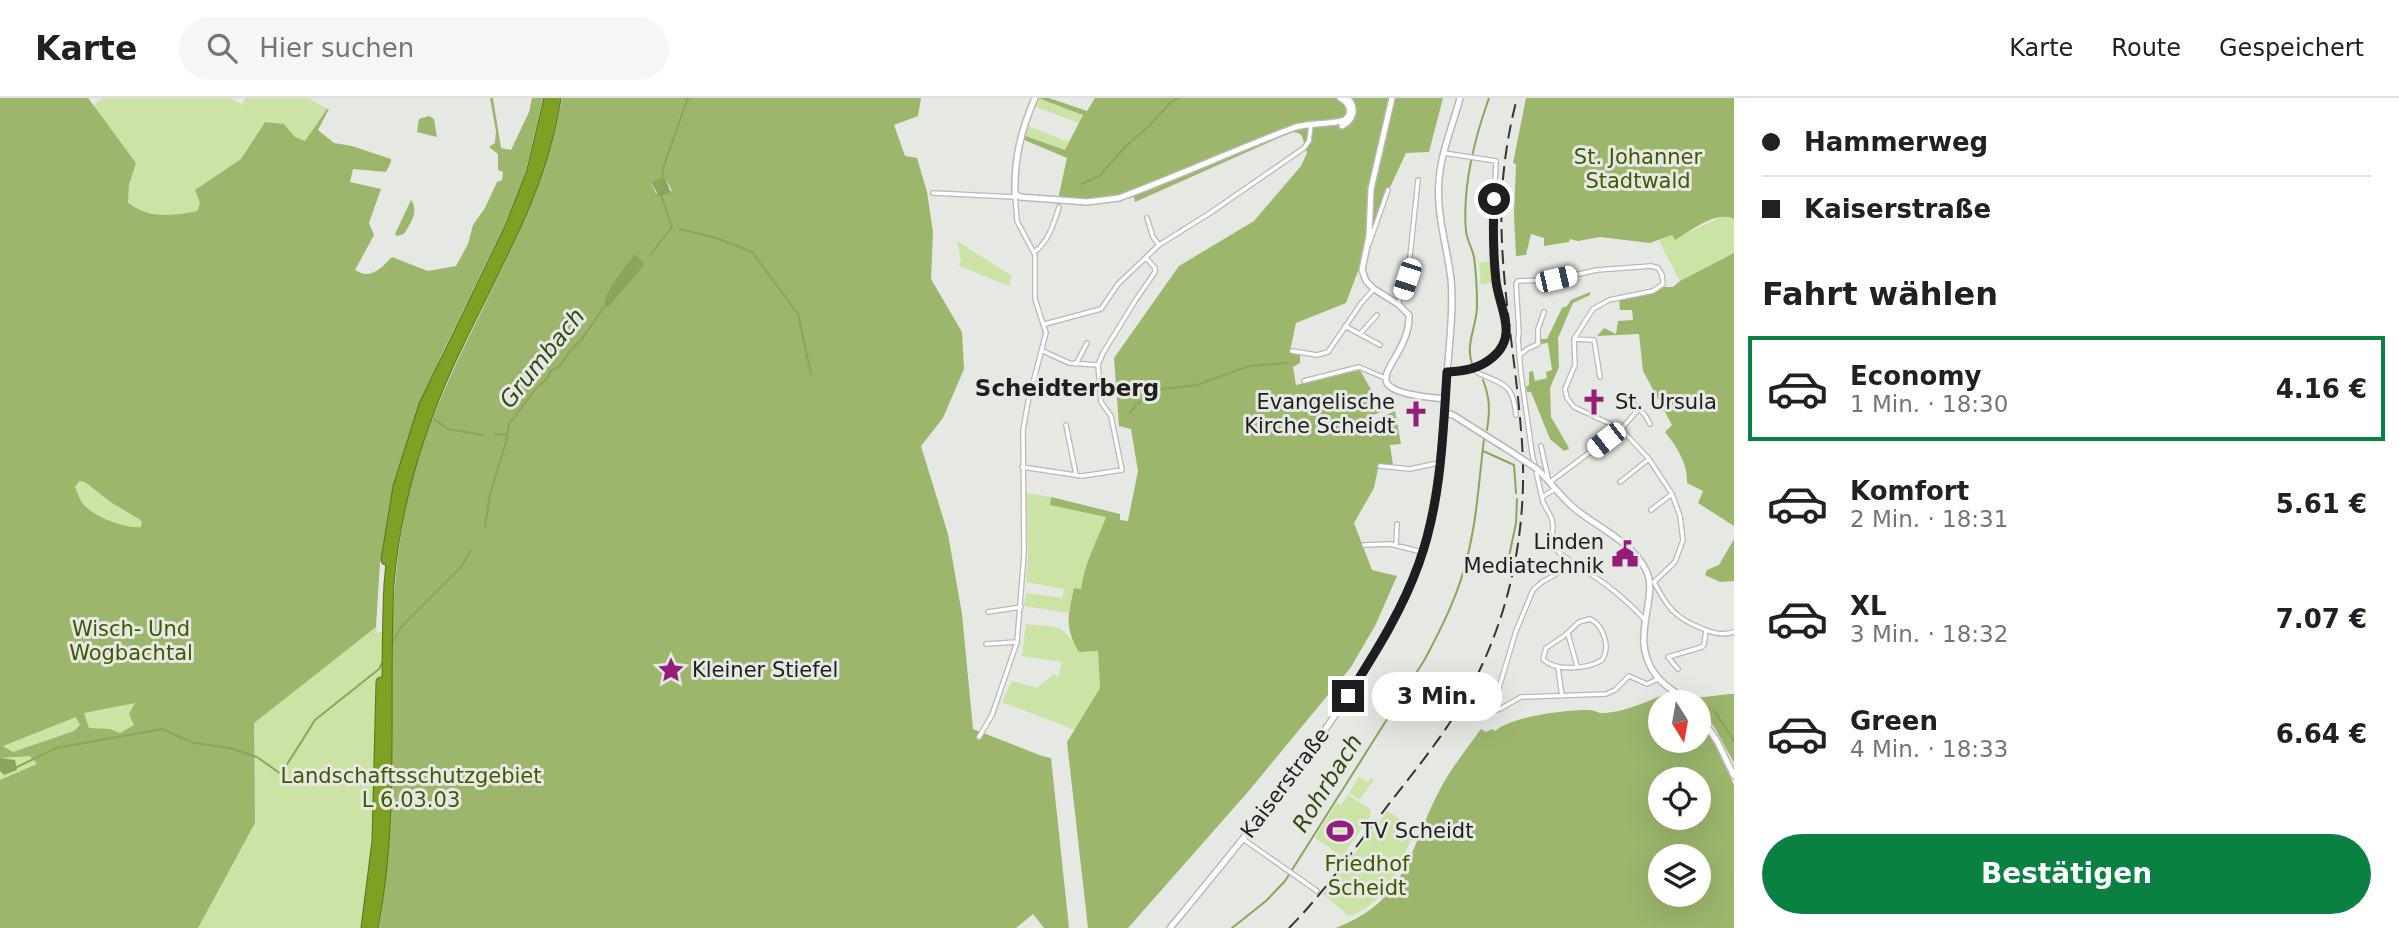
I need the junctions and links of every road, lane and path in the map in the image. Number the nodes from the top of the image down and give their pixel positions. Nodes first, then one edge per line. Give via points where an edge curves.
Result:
1 (549, 98) edge
2 (556, 98) edge
3 (1035, 98) edge
4 (1340, 98) edge
5 (1347, 98) edge
6 (1392, 98) edge
7 (1460, 98) edge
8 (1311, 123) junction
9 (1444, 153) junction
10 (1418, 180) dead end
11 (1388, 190) dead end
12 (933, 193) dead end
13 (1017, 196) junction
14 (1059, 207) dead end
15 (1147, 218) dead end
16 (1158, 246) junction
17 (1366, 248) junction
18 (1034, 253) junction
19 (1146, 258) junction
20 (1374, 289) junction
21 (1398, 304) junction
22 (1544, 312) dead end
23 (1377, 315) dead end
24 (1045, 324) junction
25 (1345, 326) junction
26 (1360, 334) junction
27 (1574, 339) junction
28 (1087, 343) dead end
29 (1380, 345) dead end
30 (1043, 351) junction
31 (1292, 351) dead end
32 (1520, 356) junction
33 (1076, 364) junction
34 (1098, 365) junction
35 (1475, 369) junction
36 (1447, 372) junction
37 (1600, 377) dead end
38 (1385, 378) junction
39 (1304, 381) dead end
40 (1626, 396) dead end
41 (1446, 399) junction
42 (1639, 409) junction
43 (1445, 413) junction
44 (1516, 415) dead end
45 (1650, 424) dead end
46 (1066, 425) dead end
47 (1621, 429) junction
48 (1541, 446) dead end
49 (1649, 459) junction
50 (1440, 463) junction
51 (1380, 466) dead end
52 (1545, 466) junction
53 (1022, 467) junction
54 (1538, 470) junction
55 (1076, 475) junction
56 (1549, 481) junction
57 (1620, 482) dead end
58 (1556, 489) junction
59 (1672, 494) junction
60 (1542, 497) junction
61 (1651, 510) dead end
62 (1397, 524) dead end
63 (1364, 545) dead end
64 (1396, 545) junction
65 (1422, 552) junction
66 (388, 563) junction
67 (1574, 564) junction
68 (1652, 582) junction
69 (1021, 607) junction
70 (988, 612) dead end
71 (1645, 620) junction
72 (1706, 630) junction
73 (1734, 632) edge
74 (1568, 633) junction
75 (1017, 642) junction
76 (986, 644) dead end
77 (1577, 666) junction
78 (1558, 668) junction
79 (1678, 668) dead end
80 (1658, 679) junction
81 (1672, 690) edge
82 (1562, 695) junction
83 (384, 725) junction
84 (1712, 734) edge
85 (978, 737) dead end
86 (1734, 776) edge
87 (1243, 839) junction
88 (1317, 891) dead end
89 (366, 928) edge
90 (373, 928) edge
91 (1170, 928) edge

1 - 66 highway via 536,155 515,214 424,405 398,487
2 - 66 highway via 528,199 419,438
3 - 13 street via 1019,144
4 - 8 street via 1349,107 1346,119
5 - 8 street via 1353,110 1346,124
6 - 17 street via 1371,190
7 - 9 street, Kaiserstraße
8 - 13 street via 1119,198 1087,202
8 - 16 street via 1304,148
9 - 35 street via 1496,161 1495,274 1507,338 1502,348
9 - 36 street, Kaiserstraße via 1438,193 1451,285
10 - 21 street via 1408,275
11 - 17 street
12 - 13 street
13 - 18 street via 1017,221
14 - 18 street via 1054,224
15 - 16 street
16 - 19 street
17 - 20 street via 1362,271
18 - 24 street via 1035,302
19 - 24 street via 1118,284 1101,309
19 - 34 street via 1155,272
20 - 21 street
20 - 25 street
21 - 38 street via 1409,315 1408,326
22 - 32 street via 1538,344
23 - 26 street
24 - 30 street
25 - 26 street
25 - 31 street via 1326,353
26 - 29 street
27 - 32 street via 1595,306 1654,291 1664,284 1658,268 1597,270 1517,282
27 - 37 street via 1594,341
27 - 47 street via 1575,363 1565,389 1568,401
28 - 33 street
30 - 33 street
30 - 53 street via 1028,402
32 - 60 street
33 - 34 street
34 - 55 street via 1101,402 1111,416 1122,470
35 - 36 street
35 - 44 street via 1509,388
36 - 41 street, Kaiserstraße
38 - 39 street via 1359,368
38 - 41 street via 1403,394
40 - 42 street
41 - 43 street, Kaiserstraße
42 - 45 street
42 - 47 street
43 - 50 street, Kaiserstraße
43 - 54 street, bridge
46 - 55 street
47 - 49 street
47 - 56 street
48 - 52 street
49 - 57 street
49 - 59 street
50 - 51 street via 1410,469
50 - 65 street, Kaiserstraße
52 - 54 street
52 - 56 street
53 - 55 street
53 - 69 street
54 - 56 street
56 - 58 street
58 - 60 street
58 - 68 street via 1631,551
59 - 61 street
59 - 68 street via 1683,527 1682,544 1675,562
60 - 67 street via 1553,526 1551,545
62 - 64 street
63 - 64 street
64 - 65 street
65 - 87 street, Kaiserstraße via 1379,648 1299,768
66 - 83 highway via 382,626
67 - 71 street via 1608,586
67 - 82 street via 1533,590 1492,710 1521,697
68 - 71 street
68 - 72 street via 1675,615
69 - 70 street
69 - 75 street
71 - 80 street via 1647,658
72 - 73 street via 1724,635
72 - 79 street via 1702,647 1668,657
74 - 77 street
74 - 77 street via 1590,619 1604,638 1602,660
74 - 78 street via 1543,653 1547,663
75 - 76 street
75 - 85 street via 992,715
77 - 78 street
78 - 82 street
80 - 81 street
80 - 82 street via 1647,684 1629,676 1606,694
83 - 89 highway
83 - 90 highway via 383,841
84 - 86 street
87 - 88 street
87 - 91 street, Kaiserstraße

